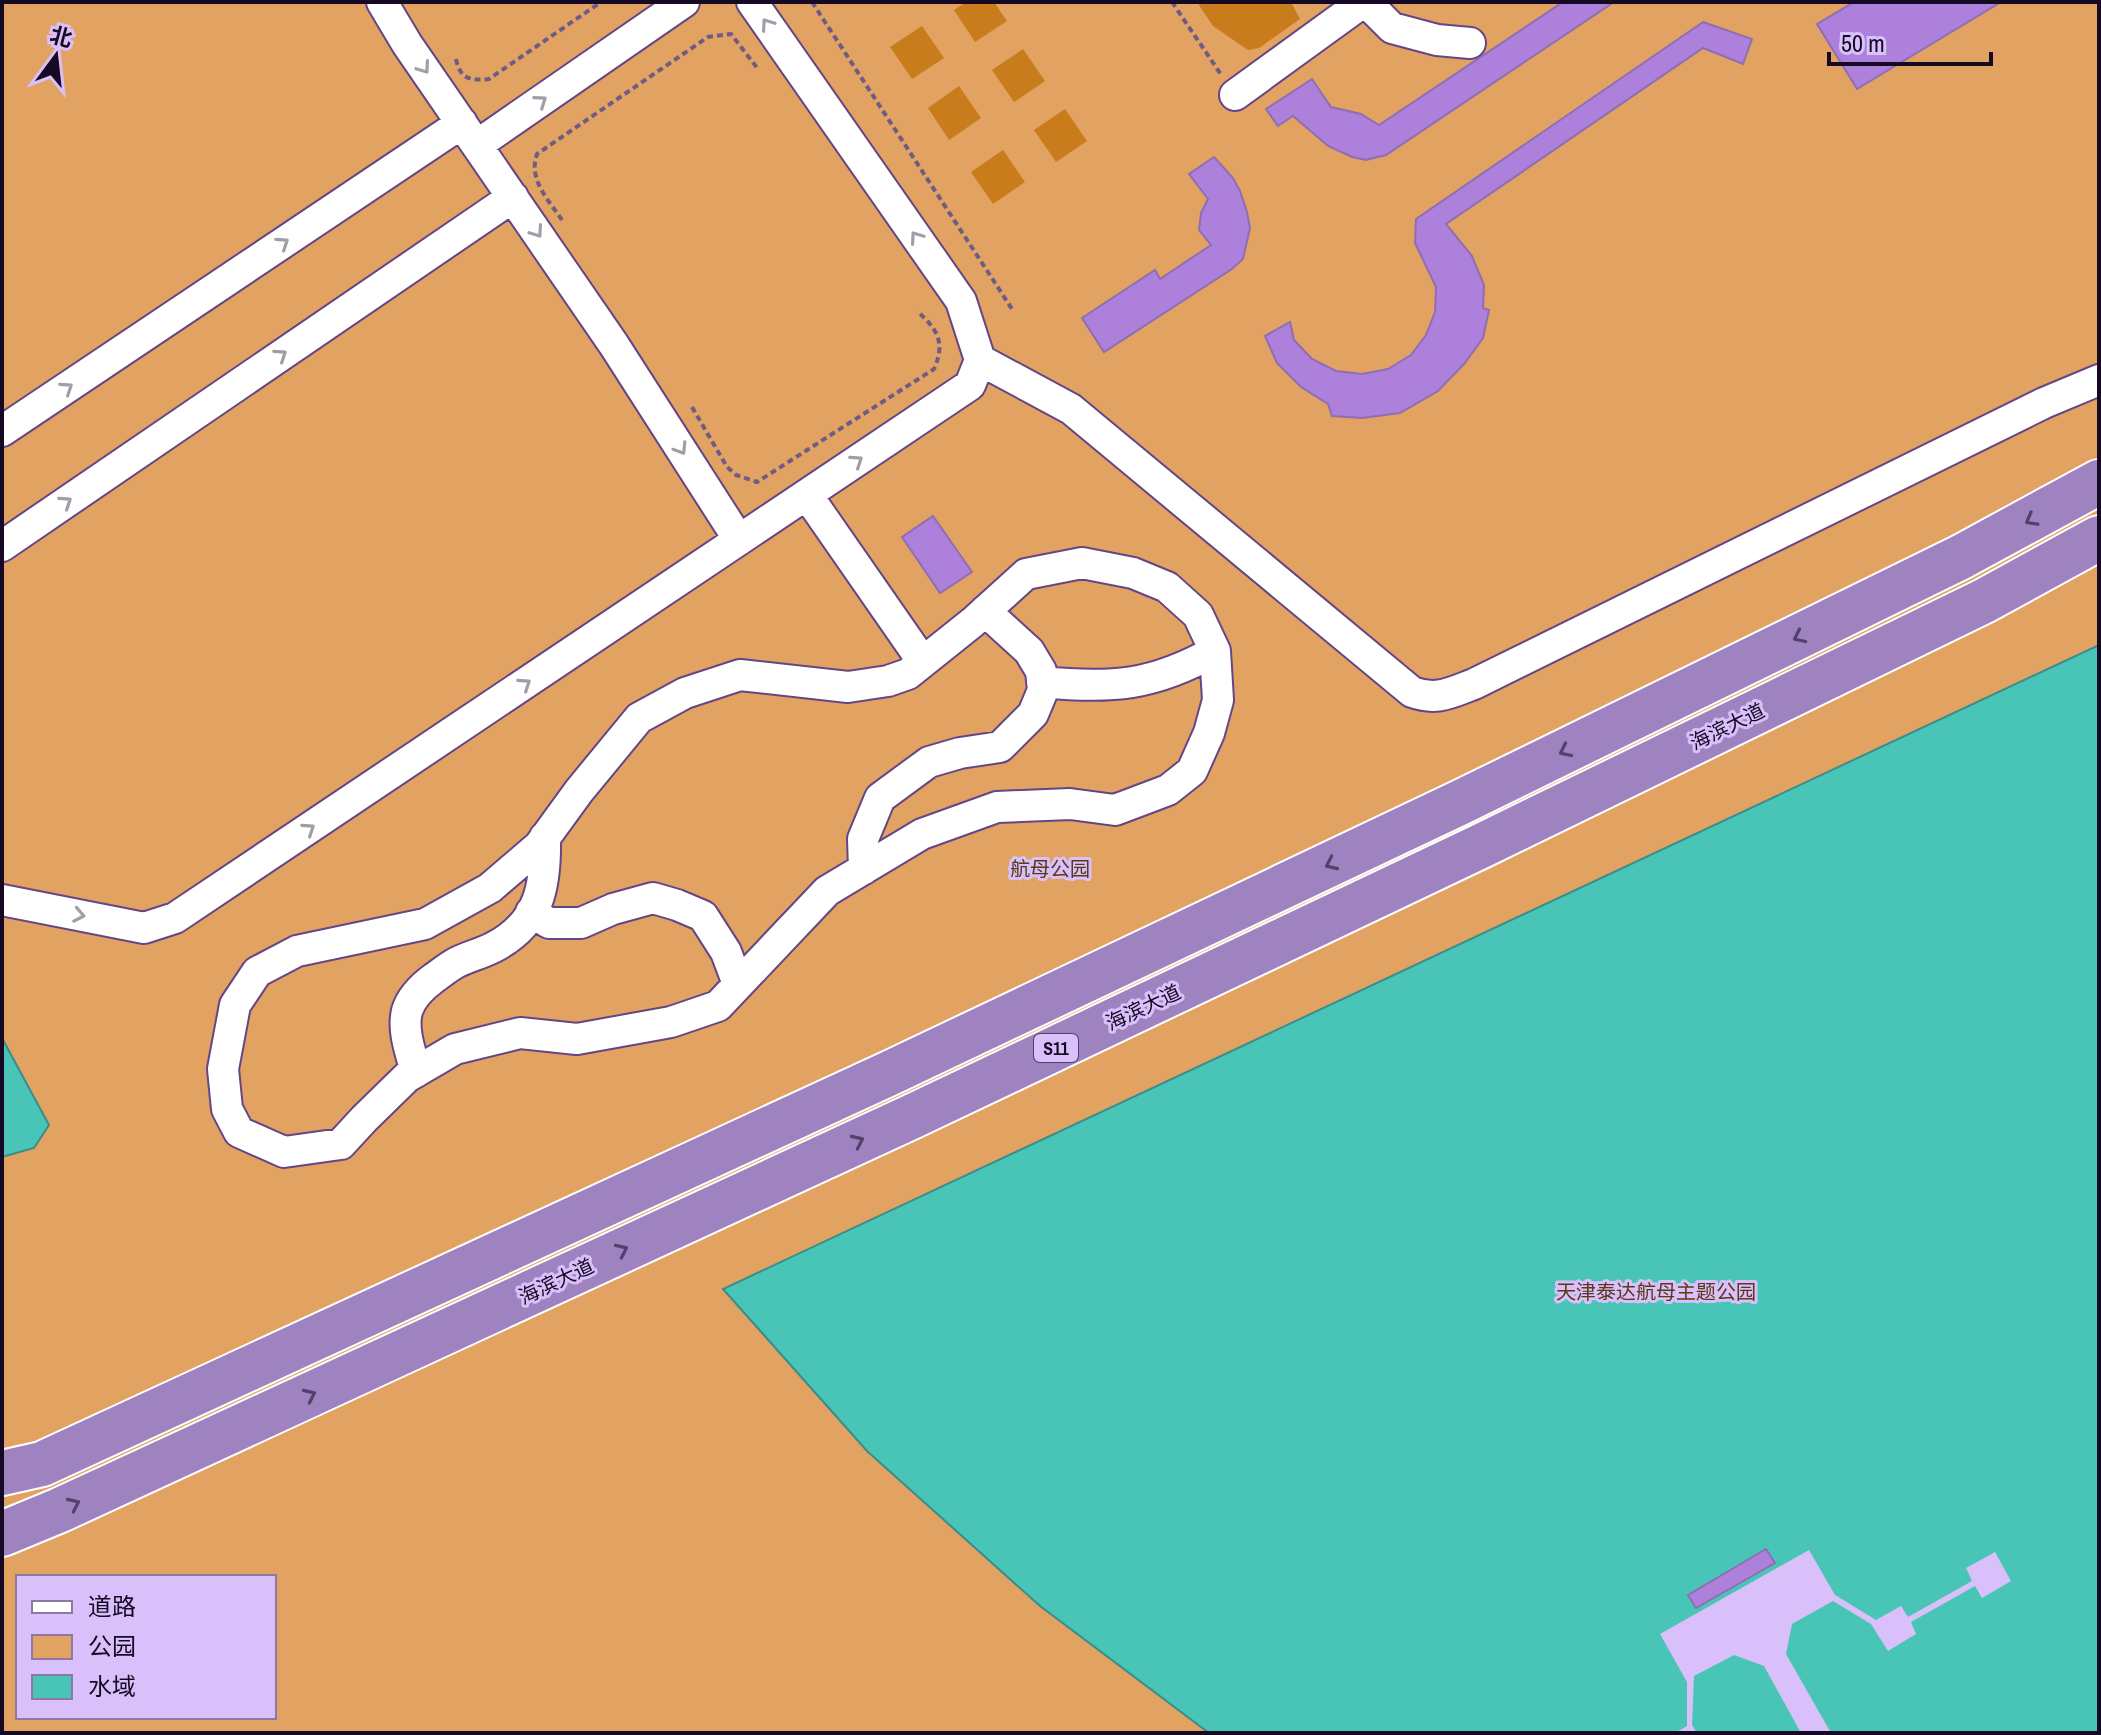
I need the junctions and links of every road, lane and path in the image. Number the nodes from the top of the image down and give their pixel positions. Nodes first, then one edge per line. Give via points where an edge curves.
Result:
1 (382, 2) edge
2 (601, 2) edge
3 (684, 2) edge
4 (752, 2) edge
5 (812, 2) edge
6 (1172, 2) edge
7 (1365, 2) edge
8 (1470, 43) dead end
9 (456, 59) dead end
10 (758, 69) dead end
11 (1235, 95) joint
12 (469, 134) junction
13 (513, 197) junction
14 (563, 222) dead end
15 (1012, 309) dead end
16 (917, 311) dead end
17 (980, 360) junction
18 (2099, 380) edge
19 (692, 407) dead end
20 (2, 431) edge
21 (2099, 482) edge
22 (807, 495) junction
23 (2099, 538) edge
24 (739, 540) junction
25 (2, 546) edge
26 (985, 611) junction
27 (1215, 651) junction
28 (923, 662) junction
29 (1042, 682) junction
30 (545, 837) junction
31 (864, 869) junction
32 (2, 900) edge
33 (531, 912) junction
34 (738, 984) junction
35 (416, 1072) junction
36 (2, 1473) edge
37 (2, 1534) edge

1 -> 12 street
2 - 9 path via 489,79 468,78
12 -> 3 street
17 -> 4 street via 961,301
5 - 15 path
6 - 11 path
7 - 8 street via 1392,28
7 - 11 street
10 - 14 path via 731,34 708,37 537,154 533,170 538,184
12 - 13 street
20 -> 12 street
13 -> 24 street
25 -> 13 street
16 - 19 path via 938,336 934,369 757,482 727,467
17 - 18 street via 1071,409 1412,692 1425,697 1474,684
22 -> 17 street via 970,385
21 -> 36 highway, S11 via 1947,564 1459,803 919,1059 42,1464
22 - 24 street
22 - 28 street
37 -> 23 highway, 海滨大道 / S11 via 911,1117 1367,901 1970,608
32 -> 24 street via 144,928 175,918
26 - 27 street via 1026,574 1082,563 1133,573 1167,587 1198,615
26 - 28 street
26 - 29 street via 1029,651
27 - 29 street via 1194,664 1133,683
27 - 31 street via 1218,700 1209,733 1192,771 1168,790 1115,810 1070,804 997,807 922,834
28 - 30 street via 888,681 848,687 740,675 685,693 639,718
29 - 31 street via 1033,714 1000,747 929,762 880,798 863,839
30 - 33 street via 546,869
30 - 35 street via 490,888 425,924 297,951 257,972 235,1005 223,1069 227,1109 239,1132 284,1152 341,1144
31 - 34 street via 827,891
33 - 34 street via 549,923 581,923 653,898 677,905 703,916
33 - 35 street via 515,935 453,964 422,986 407,1009 405,1028
34 - 35 street via 718,1006 671,1022 577,1039 520,1033 455,1049

